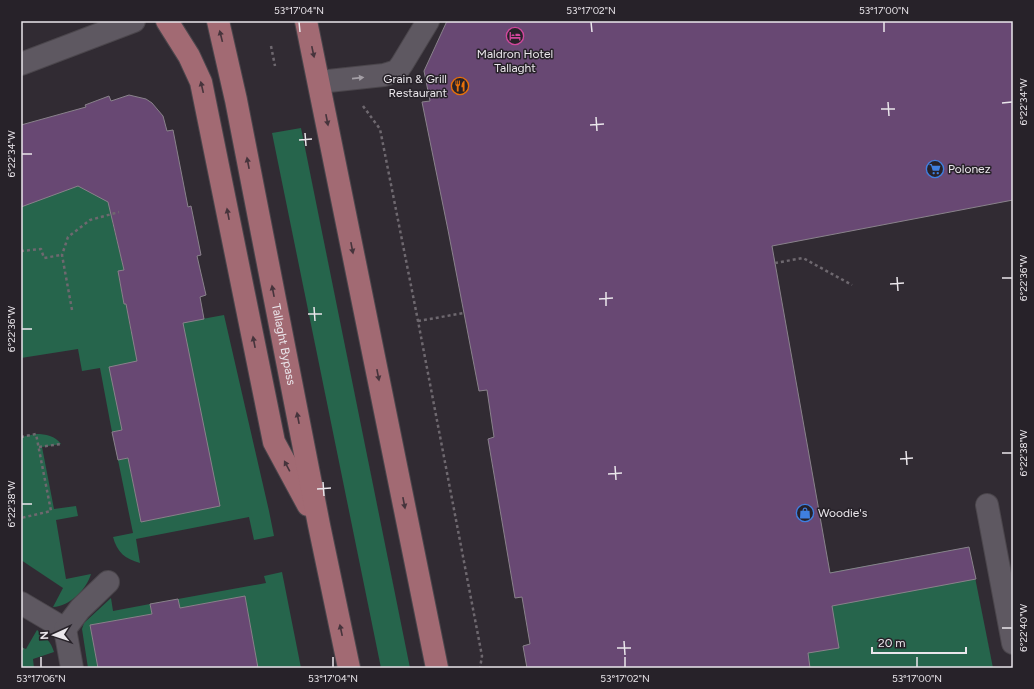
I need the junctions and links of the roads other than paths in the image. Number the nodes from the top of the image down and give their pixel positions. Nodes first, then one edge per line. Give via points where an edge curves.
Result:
1 (134, 21) edge
2 (167, 21) edge
3 (218, 21) edge
4 (306, 21) edge
5 (428, 21) edge
6 (21, 64) edge
7 (319, 82) junction
8 (987, 505) dead end
9 (319, 525) junction
10 (108, 582) dead end
11 (21, 603) edge
12 (65, 629) junction
13 (1013, 643) edge
14 (72, 668) edge
15 (348, 668) edge
16 (437, 668) edge

1 - 6 street
9 -> 2 main road via 274,442 201,82 189,56
9 -> 3 main road, Tallaght Bypass
4 -> 7 main road
7 -> 5 street via 384,75 397,71
7 -> 16 main road
8 - 13 street
15 -> 9 main road, Tallaght Bypass
10 - 12 street via 80,609
11 - 12 street
12 - 14 street

